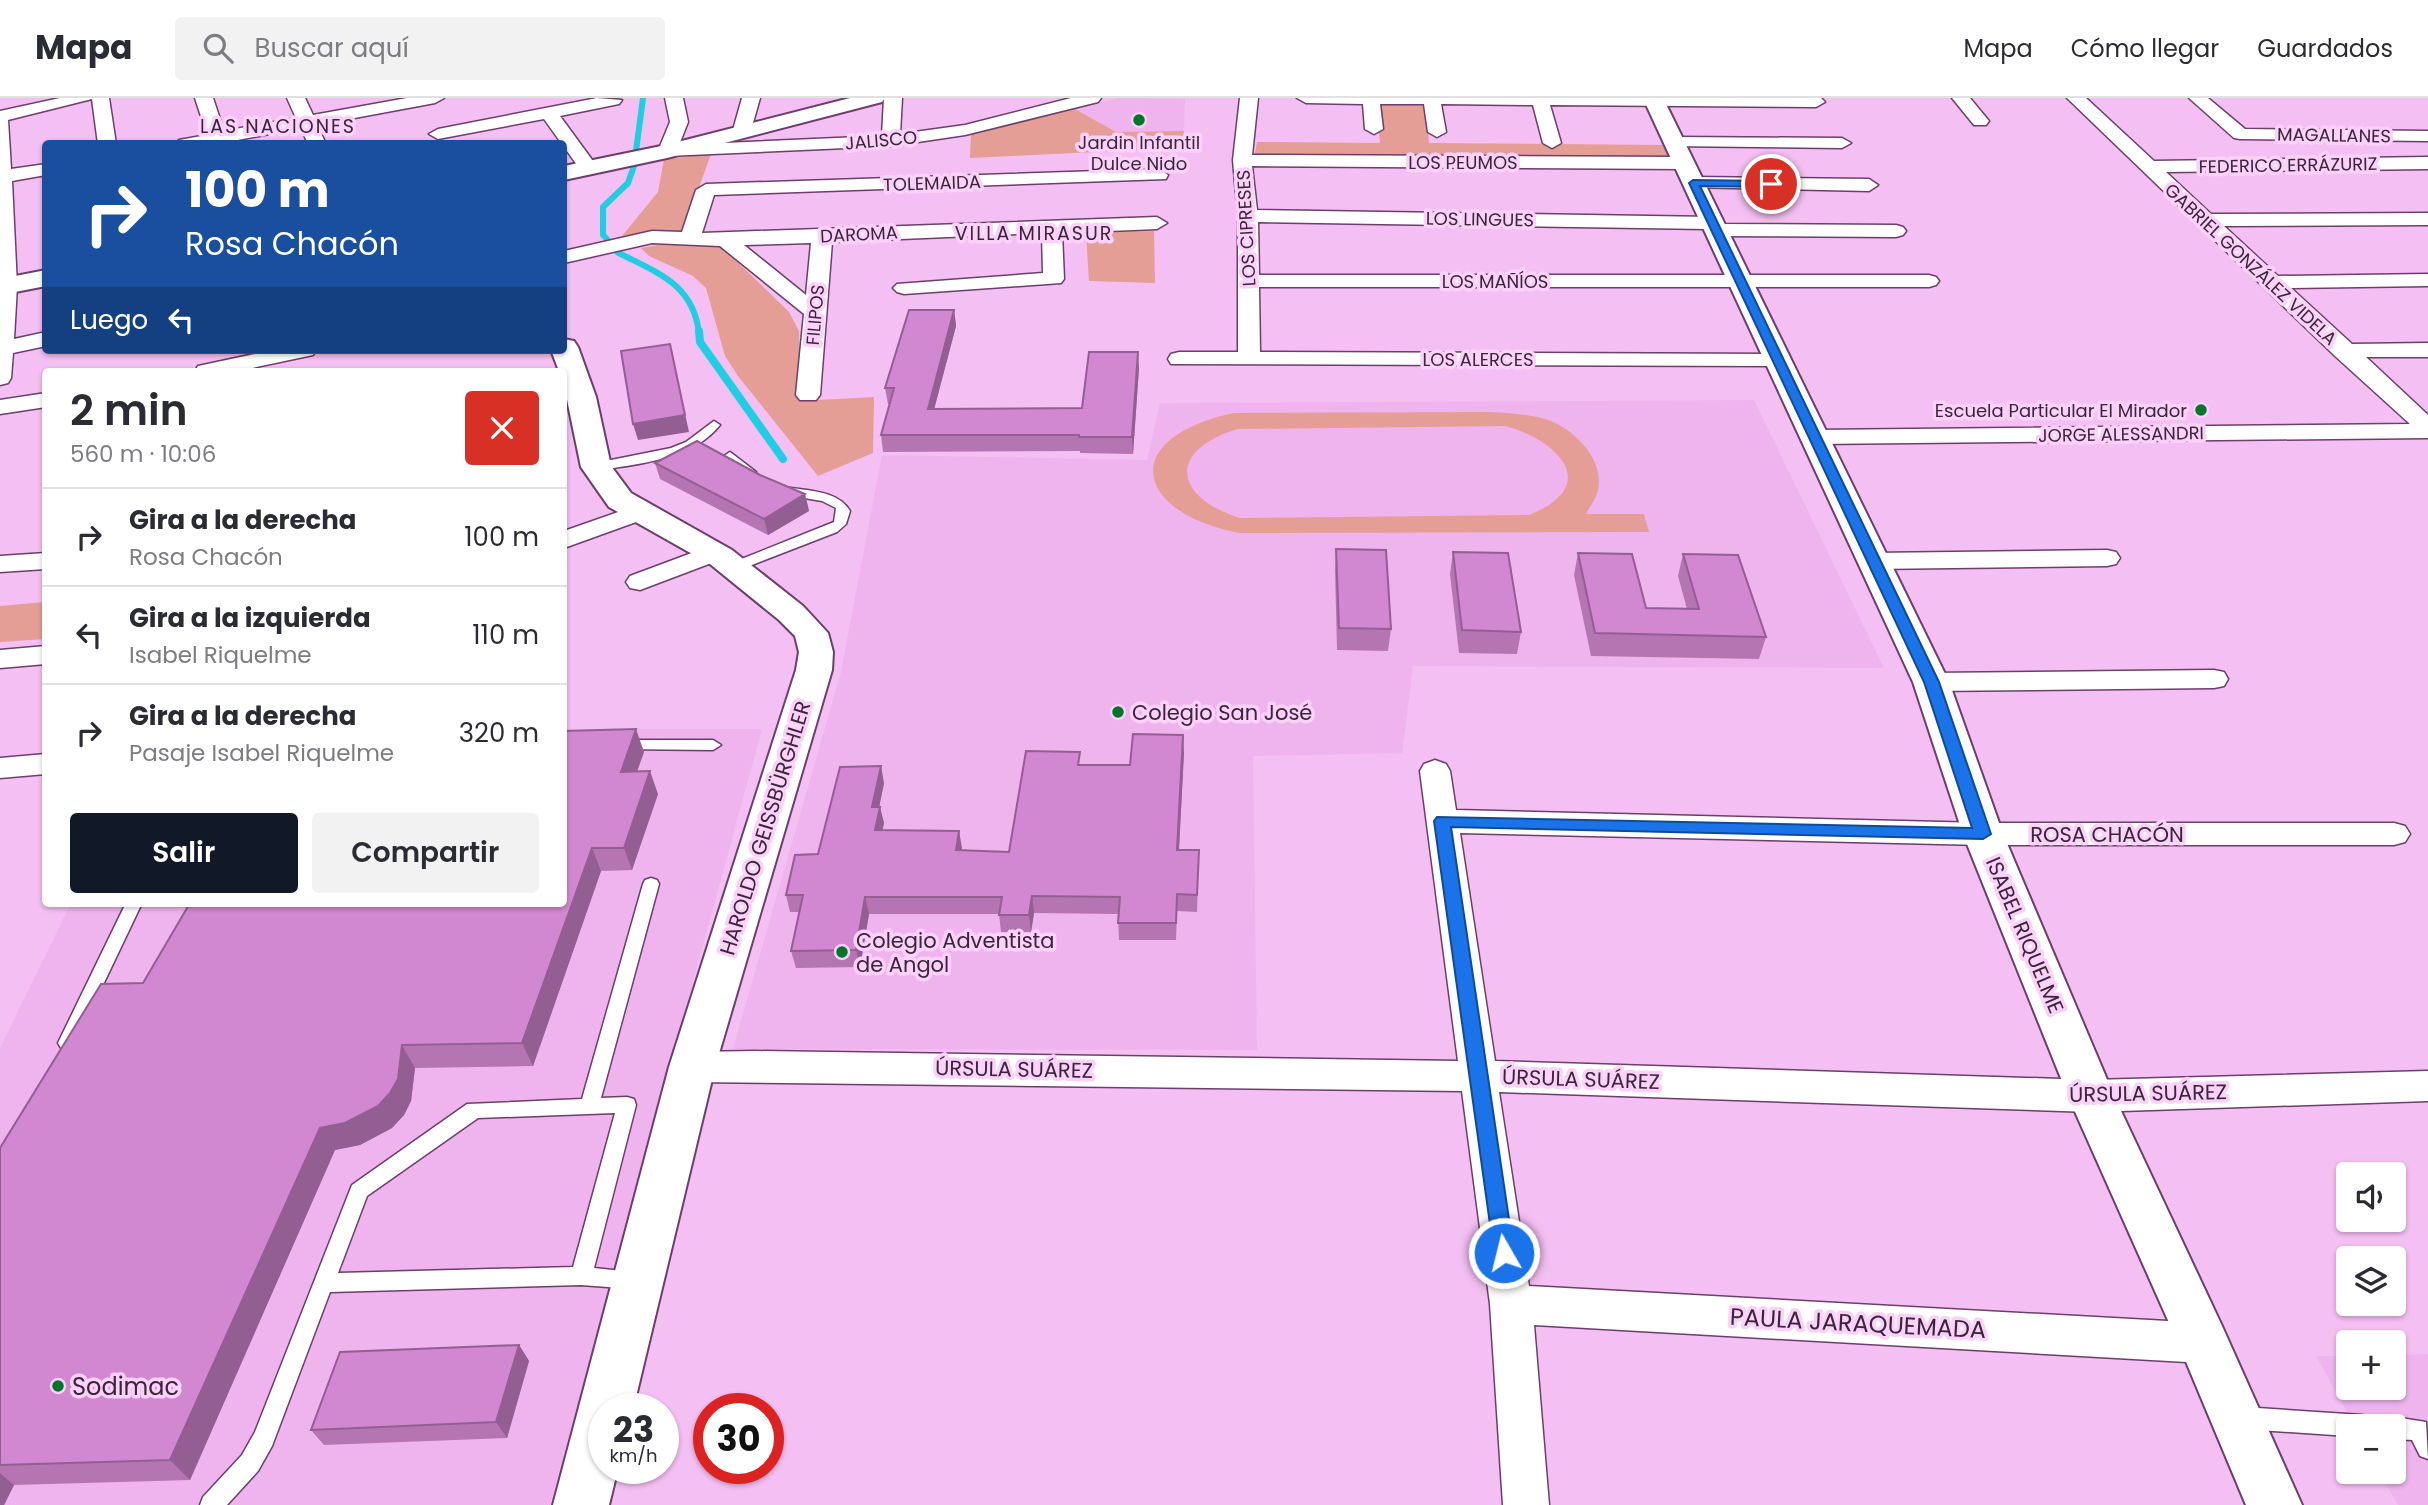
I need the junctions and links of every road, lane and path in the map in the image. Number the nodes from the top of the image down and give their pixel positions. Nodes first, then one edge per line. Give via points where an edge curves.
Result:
1 (84, 98) edge
2 (100, 98) edge
3 (204, 98) edge
4 (296, 98) edge
5 (674, 98) edge
6 (751, 98) edge
7 (875, 98) edge
8 (893, 98) edge
9 (1092, 98) edge
10 (1248, 98) edge
11 (1306, 98) edge
12 (1961, 98) edge
13 (2076, 98) edge
14 (2198, 98) edge
15 (424, 99) edge
16 (1371, 99) edge
17 (1432, 99) edge
18 (613, 100) dead end
19 (1540, 100) junction
20 (1654, 100) edge
21 (850, 101) edge
22 (1816, 102) dead end
23 (549, 113) junction
24 (0, 116) edge
25 (0, 121) edge
26 (307, 121) junction
27 (1980, 121) dead end
28 (742, 130) junction
29 (1374, 130) dead end
30 (1437, 132) dead end
31 (2428, 136) edge
32 (441, 139) edge
33 (106, 140) edge
34 (203, 140) edge
35 (208, 140) edge
36 (315, 140) edge
37 (0, 141) edge
38 (891, 141) junction
39 (1552, 143) dead end
40 (1842, 143) dead end
41 (667, 151) junction
42 (1242, 160) junction
43 (1684, 163) junction
44 (2428, 163) edge
45 (2149, 167) junction
46 (589, 168) junction
47 (42, 170) edge
48 (567, 172) edge
49 (1159, 175) dead end
50 (1, 177) edge
51 (937, 182) junction
52 (1869, 185) dead end
53 (1248, 216) junction
54 (2428, 219) edge
55 (2205, 220) junction
56 (1157, 223) dead end
57 (1714, 226) junction
58 (1052, 227) junction
59 (931, 231) junction
60 (1895, 231) dead end
61 (822, 236) junction
62 (690, 239) junction
63 (725, 240) junction
64 (567, 256) edge
65 (42, 279) edge
66 (2428, 280) edge
67 (1250, 281) junction
68 (1929, 281) dead end
69 (1741, 282) junction
70 (2271, 282) junction
71 (4, 286) edge
72 (904, 288) dead end
73 (815, 312) junction
74 (42, 340) edge
75 (2, 348) edge
76 (2428, 350) edge
77 (2343, 351) junction
78 (297, 354) edge
79 (567, 354) edge
80 (1179, 359) dead end
81 (1249, 359) junction
82 (1777, 359) junction
83 (278, 364) edge
84 (237, 368) edge
85 (0, 378) edge
86 (808, 395) dead end
87 (42, 401) edge
88 (0, 407) edge
89 (714, 425) dead end
90 (2428, 430) edge
91 (1815, 437) junction
92 (730, 456) edge
93 (596, 467) junction
94 (641, 512) junction
95 (567, 539) edge
96 (2107, 558) dead end
97 (724, 560) junction
98 (42, 561) edge
99 (1874, 561) junction
100 (0, 564) edge
101 (640, 582) dead end
102 (42, 655) edge
103 (0, 659) edge
104 (2214, 679) dead end
105 (1931, 682) junction
106 (604, 744) edge
107 (713, 745) dead end
108 (42, 764) edge
109 (0, 768) edge
110 (1436, 771) dead end
111 (1443, 821) junction
112 (1983, 834) junction
113 (2394, 834) dead end
114 (651, 884) dead end
115 (132, 907) edge
116 (57, 1064) edge
117 (692, 1067) junction
118 (1478, 1076) junction
119 (2428, 1086) edge
120 (2091, 1096) junction
121 (589, 1106) junction
122 (580, 1276) junction
123 (639, 1281) junction
124 (324, 1283) junction
125 (1511, 1304) junction
126 (2204, 1343) junction
127 (610, 1393) edge
128 (2237, 1418) junction
129 (2336, 1424) edge
130 (2406, 1429) edge
131 (2428, 1448) edge
132 (588, 1478) edge
133 (211, 1505) edge
134 (581, 1505) edge
135 (1526, 1505) edge
136 (2274, 1505) edge

1 - 24 street
2 - 33 street
3 - 34 street
4 - 26 street
5 - 41 street via 679,122
6 - 28 street
7 - 21 street
8 - 38 street
9 - 38 street, JALISCO via 965,130
10 - 42 street, LOS CIPRESES
11 - 16 street
12 - 27 street
13 - 45 street, GABRIEL GONZÁLEZ VIDELA
14 - 31 street, MAGALLANES via 2240,134
15 - 26 street
15 - 32 street
16 - 17 street
16 - 29 street
17 - 19 street
17 - 30 street
18 - 23 street
19 - 20 street
19 - 39 street
20 - 22 street
20 - 43 street, ISABEL RIQUELME
21 - 28 street
23 - 32 street
23 - 46 street
25 - 37 street
26 - 35 street
26 - 36 street
28 - 41 street
37 - 50 street
38 - 41 street, JALISCO
40 - 43 street
41 - 46 street
42 - 43 street, LOS PEUMOS
42 - 53 street, LOS CIPRESES
43 - 52 street
43 - 57 street, ISABEL RIQUELME
44 - 45 street, FEDERICO ERRÁZURIZ
45 - 55 street, GABRIEL GONZÁLEZ VIDELA
46 - 48 street
47 - 50 street
49 - 51 street, TOLEMAIDA
50 - 71 street
51 - 59 street
51 - 62 street, TOLEMAIDA via 706,190
53 - 57 street, LOS LINGUES
53 - 67 street, LOS CIPRESES
54 - 55 street
55 - 70 street, GABRIEL GONZÁLEZ VIDELA
56 - 58 street, DAROMA
57 - 60 street, LOS LINGUES
57 - 69 street, ISABEL RIQUELME
58 - 59 street, DAROMA
58 - 72 street via 1054,279
59 - 61 street, DAROMA
61 - 63 street, DAROMA
61 - 73 street, FILIPOS
62 - 63 street, DAROMA
62 - 64 street, DAROMA via 652,237
63 - 73 street
65 - 71 street
66 - 70 street
67 - 69 street, LOS MAÑÍOS
67 - 81 street, LOS CIPRESES
68 - 69 street, LOS MAÑÍOS
69 - 82 street, ISABEL RIQUELME
70 - 77 street, GABRIEL GONZÁLEZ VIDELA
71 - 75 street
73 - 86 street, FILIPOS
74 - 75 street
75 - 85 street
76 - 77 street
77 - 90 street, GABRIEL GONZÁLEZ VIDELA
78 - 83 street
79 - 93 street, HAROLDO GEISSBÜRGHLER via 582,397
80 - 81 street, LOS ALERCES
81 - 82 street, LOS ALERCES
82 - 91 street, ISABEL RIQUELME
83 - 84 street
87 - 88 street
89 - 93 lane via 704,437 685,446
90 - 91 street, JORGE ALESSANDRI
91 - 99 street, ISABEL RIQUELME
92 - 97 lane via 766,484 834,502 844,511 844,518 832,529
93 - 94 street, HAROLDO GEISSBÜRGHLER via 620,500
94 - 95 street
94 - 97 street, HAROLDO GEISSBÜRGHLER
96 - 99 street
97 - 101 street
97 - 117 street, HAROLDO GEISSBÜRGHLER via 811,633 816,652
98 - 100 street
99 - 105 street, ISABEL RIQUELME
102 - 103 street
104 - 105 street
105 - 112 street, ISABEL RIQUELME
106 - 107 lane
108 - 109 street
110 - 111 street
111 - 112 street, ROSA CHACÓN
111 - 118 street
112 - 113 street, ROSA CHACÓN
112 - 120 street, ISABEL RIQUELME
114 - 121 lane
115 - 116 lane
117 - 118 street, ÚRSULA SUÁREZ
117 - 123 street, HAROLDO GEISSBÜRGHLER
118 - 120 street, ÚRSULA SUÁREZ
118 - 125 street
119 - 120 street, ÚRSULA SUÁREZ
120 - 126 street, ISABEL RIQUELME
121 - 122 lane via 627,1105
121 - 124 lane via 474,1110 359,1191
122 - 123 lane
122 - 124 lane
123 - 127 street, HAROLDO GEISSBÜRGHLER
124 - 133 lane via 264,1438 250,1463
125 - 126 street, PAULA JARAQUEMADA
125 - 135 street
126 - 128 street, ISABEL RIQUELME
128 - 129 lane
128 - 136 street, ISABEL RIQUELME
130 - 131 lane via 2418,1430
132 - 134 street

